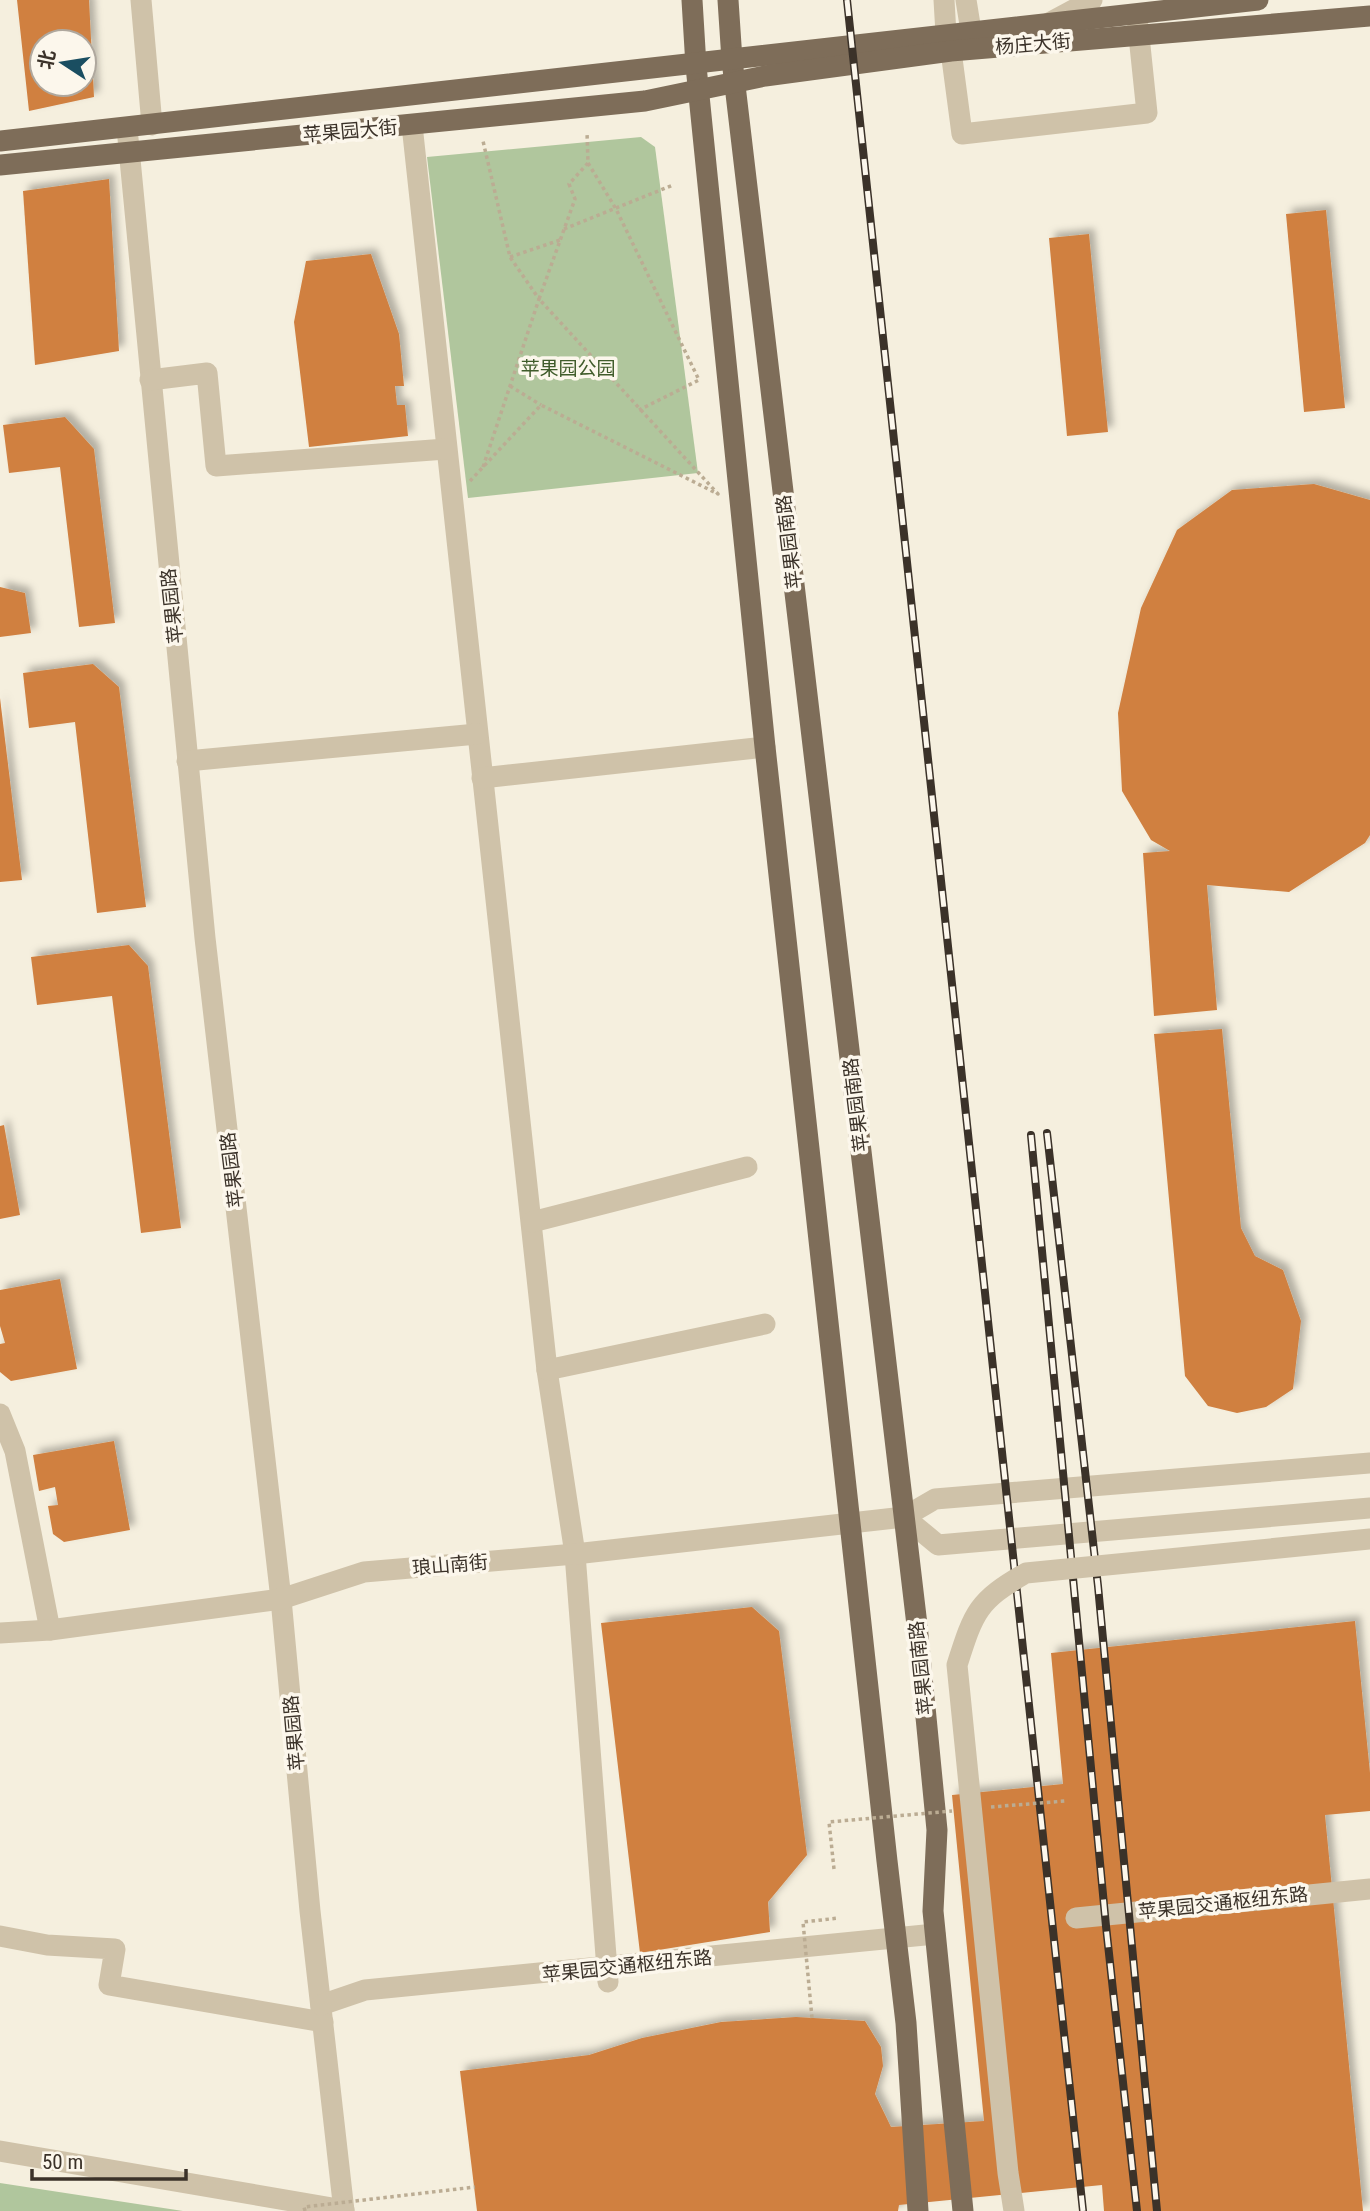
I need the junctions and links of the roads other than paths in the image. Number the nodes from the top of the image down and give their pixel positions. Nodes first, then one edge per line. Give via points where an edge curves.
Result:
1 (141, 0) edge
2 (692, 0) edge
3 (728, 0) edge
4 (944, 0) edge
5 (966, 0) edge
6 (1093, 0) edge
7 (1258, 0) edge
8 (1370, 16) edge
9 (1049, 23) junction
10 (1138, 23) junction
11 (971, 31) junction
12 (949, 42) junction
13 (732, 60) junction
14 (695, 66) junction
15 (734, 82) junction
16 (698, 90) junction
17 (152, 125) junction
18 (411, 125) junction
19 (127, 128) junction
20 (0, 141) edge
21 (129, 153) junction
22 (0, 165) edge
23 (150, 380) junction
24 (446, 449) junction
25 (477, 734) junction
26 (765, 747) junction
27 (187, 761) junction
28 (482, 778) junction
29 (747, 1167) dead end
30 (532, 1222) junction
31 (765, 1324) dead end
32 (547, 1370) junction
33 (0, 1415) edge
34 (1370, 1463) edge
35 (1370, 1508) edge
36 (904, 1517) junction
37 (851, 1523) junction
38 (1370, 1529) edge
39 (1370, 1539) edge
40 (1307, 1546) junction
41 (575, 1555) junction
42 (281, 1599) junction
43 (50, 1630) junction
44 (0, 1633) edge
45 (1370, 1889) edge
46 (1076, 1918) dead end
47 (935, 1934) junction
48 (0, 1936) edge
49 (898, 1939) junction
50 (608, 1975) junction
51 (322, 2014) junction
52 (0, 2151) edge
53 (344, 2210) edge
54 (918, 2211) edge
55 (962, 2211) edge
56 (1014, 2211) edge

1 - 17 street
2 - 14 main road
3 - 13 main road, 苹果园南路
4 - 12 street
5 - 11 street
6 - 9 street, 杨庄大街
7 - 10 main road, 杨庄大街
8 - 10 main road, 杨庄大街
9 - 10 main road, 杨庄大街
9 - 11 main road, 杨庄大街
10 - 12 main road, 杨庄大街
10 - 12 street via 1147,113 962,134
11 - 12 main road, 杨庄大街
12 - 13 main road, 杨庄大街
12 - 15 main road, 杨庄大街
13 - 14 main road, 杨庄大街
13 - 15 main road, 苹果园南路
14 - 16 main road
14 - 17 main road, 苹果园大街
15 - 16 main road, 杨庄大街
15 - 36 main road, 苹果园南路
16 - 18 main road, 苹果园大街 via 645,101
16 - 26 main road
17 - 19 main road, 苹果园大街
18 - 21 main road, 苹果园大街
18 - 24 street
19 - 20 main road, 苹果园大街
19 - 21 street, 苹果园路
21 - 22 main road, 苹果园大街
21 - 23 street, 苹果园路
23 - 24 street via 207,373 216,466
23 - 27 street, 苹果园路
24 - 25 street
25 - 27 street
25 - 28 street
26 - 28 street
26 - 37 main road
27 - 42 street, 苹果园路
28 - 30 street
29 - 30 street
30 - 32 street
31 - 32 street
32 - 41 street
33 - 43 street via 15,1451
34 - 36 street via 935,1499
35 - 36 street via 938,1545
36 - 37 street, 琅山南街
36 - 47 main road, 苹果园南路 via 937,1830
37 - 41 street, 琅山南街
37 - 49 main road
38 - 40 street, bridge
39 - 40 street, bridge
40 - 56 street, bridge via 1026,1573 993,1591 973,1615 957,1665
41 - 42 street, 琅山南街 via 364,1572
41 - 50 street
42 - 43 street, 琅山南街
42 - 51 street, 苹果园路
43 - 44 street, 琅山南街
45 - 46 street, 苹果园交通枢纽东路
47 - 49 street, 苹果园交通枢纽东路
47 - 55 main road, 苹果园南路
48 - 51 street via 47,1945 115,1949 109,1985
49 - 50 street, 苹果园交通枢纽东路
49 - 54 main road
50 - 51 street, 苹果园交通枢纽东路 via 365,1990
51 - 53 street, 苹果园路
52 - 53 street

